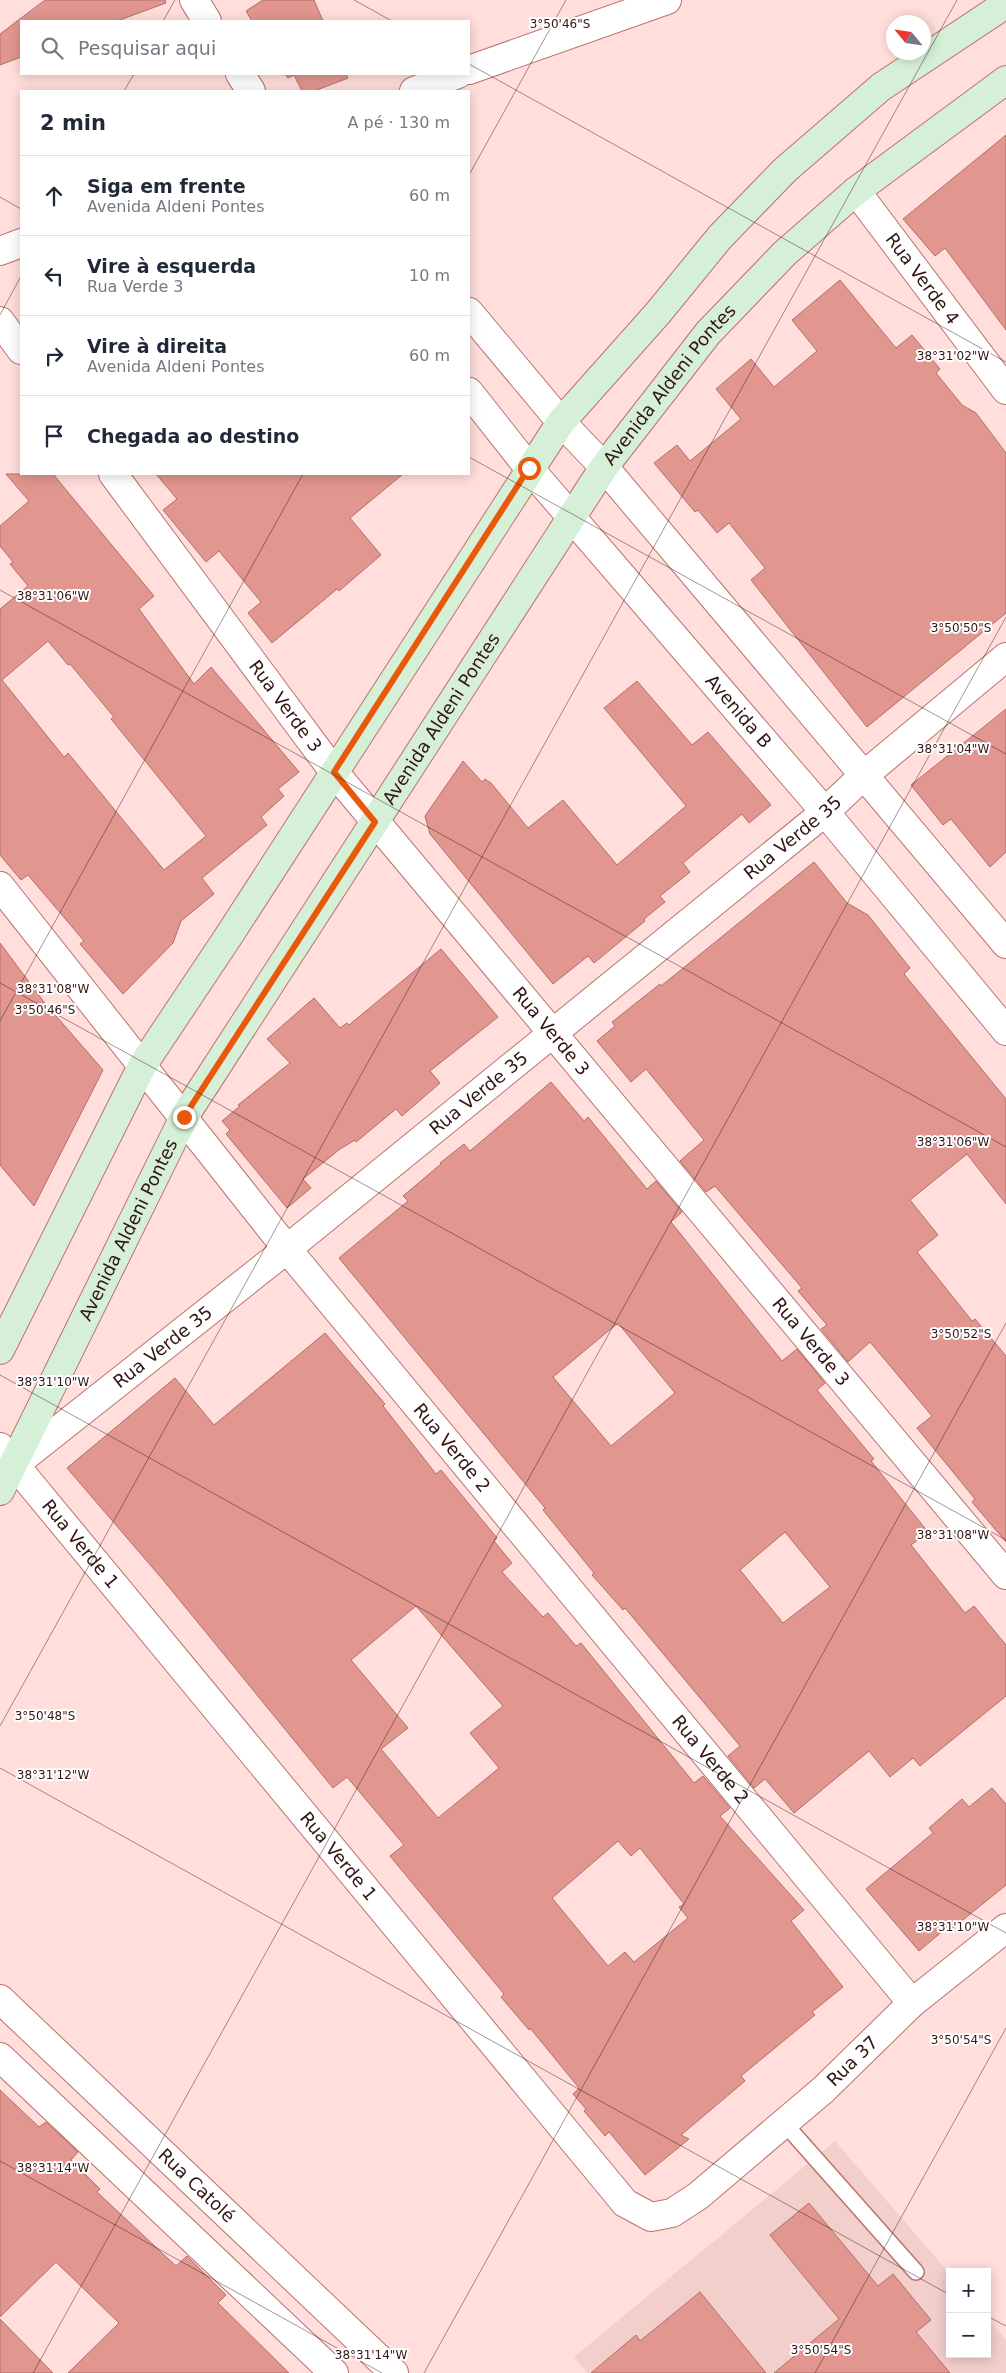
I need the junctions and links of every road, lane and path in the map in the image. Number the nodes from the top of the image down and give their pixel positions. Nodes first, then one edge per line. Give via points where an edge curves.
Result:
1 (194, 0) edge
2 (667, 0) edge
3 (1006, 4) edge
4 (206, 20) edge
5 (470, 70) edge
6 (241, 75) edge
7 (455, 75) edge
8 (1006, 80) edge
9 (250, 90) edge
10 (417, 90) edge
11 (856, 191) junction
12 (20, 243) edge
13 (0, 251) edge
14 (470, 313) edge
15 (0, 322) edge
16 (20, 349) edge
17 (1006, 390) edge
18 (470, 393) edge
19 (561, 422) junction
20 (604, 467) junction
21 (529, 468) junction
22 (114, 475) edge
23 (571, 516) junction
24 (1006, 657) edge
25 (334, 772) junction
26 (863, 776) junction
27 (826, 812) junction
28 (375, 822) junction
29 (0, 886) edge
30 (1006, 944) edge
31 (1006, 1030) edge
32 (552, 1033) junction
33 (142, 1066) junction
34 (184, 1117) junction
35 (287, 1249) junction
36 (0, 1350) edge
37 (7, 1456) edge
38 (0, 1491) edge
39 (1006, 1575) edge
40 (1006, 1928) edge
41 (0, 1999) edge
42 (912, 2003) junction
43 (0, 2057) edge
44 (784, 2123) junction
45 (698, 2196) joint
46 (916, 2272) dead end
47 (334, 2373) edge
48 (394, 2373) edge

1 - 4 street
2 - 5 street
3 - 19 main road via 881,87 786,170 720,237 658,313
6 - 9 street
7 - 10 street
8 - 11 main road, Avenida Aldeni Pontes
11 - 17 street, Rua Verde 4
11 - 20 main road, Avenida Aldeni Pontes via 785,253 708,333
12 - 13 street
14 - 19 street
15 - 16 street
18 - 21 street, Avenida B
19 - 20 street
19 - 21 main road
20 - 23 main road, Avenida Aldeni Pontes
20 - 26 street
21 - 23 street, Avenida B
21 - 25 main road
22 - 25 street, Rua Verde 3
23 - 27 street, Avenida B
23 - 28 main road, Avenida Aldeni Pontes
24 - 26 street, Rua Verde 35
25 - 28 street, Rua Verde 3
25 - 33 main road
26 - 27 street, Rua Verde 35
26 - 30 street
27 - 31 street, Avenida B
27 - 32 street, Rua Verde 35
28 - 32 street, Rua Verde 3
28 - 34 main road, Avenida Aldeni Pontes
29 - 33 street, Rua Verde 2
32 - 35 street, Rua Verde 35
32 - 39 street, Rua Verde 3
33 - 34 street, Rua Verde 2
33 - 36 main road
34 - 35 street, Rua Verde 2
34 - 37 main road, Avenida Aldeni Pontes
35 - 37 street, Rua Verde 35
35 - 42 street, Rua Verde 2
37 - 38 main road, Avenida Aldeni Pontes
37 - 45 street, Rua Verde 1 via 625,2203 651,2217 672,2213
40 - 42 street, Rua 37
41 - 48 street, Rua Catolé
42 - 44 street, Rua 37 via 824,2090
43 - 47 street
44 - 45 street, Rua 37
44 - 46 lane

